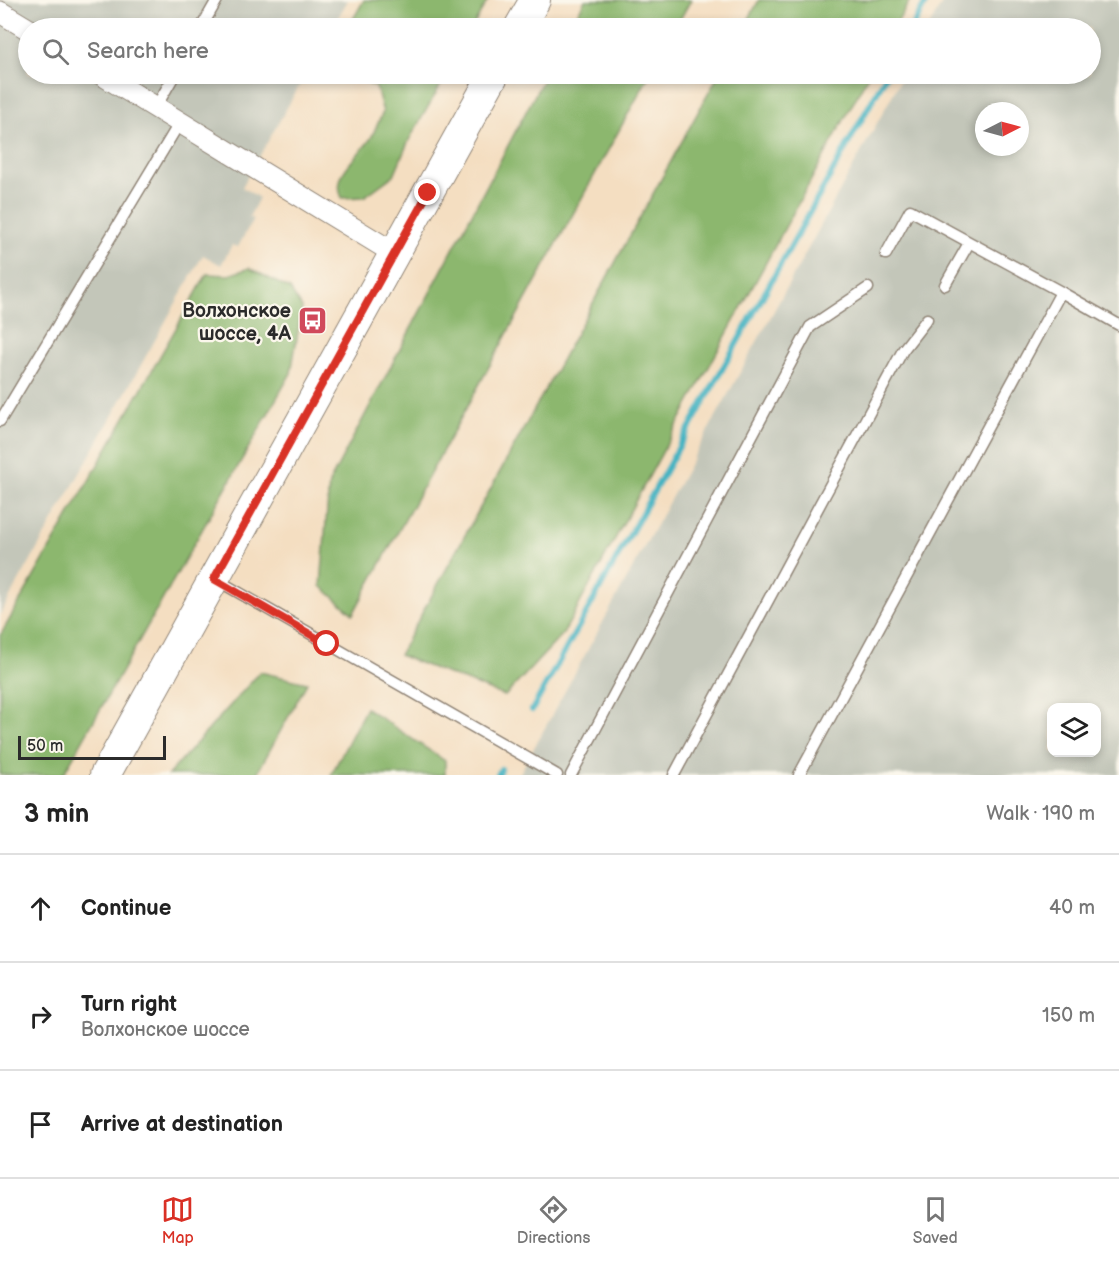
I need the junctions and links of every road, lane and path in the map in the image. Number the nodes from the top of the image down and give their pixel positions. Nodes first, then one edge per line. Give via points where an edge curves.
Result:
1 (217, 0) edge
2 (534, 0) edge
3 (0, 12) edge
4 (207, 18) edge
5 (524, 18) edge
6 (18, 23) edge
7 (118, 84) edge
8 (169, 84) edge
9 (488, 84) edge
10 (156, 107) junction
11 (180, 122) junction
12 (969, 243) junction
13 (394, 253) junction
14 (886, 254) dead end
15 (945, 285) dead end
16 (868, 288) dead end
17 (1060, 292) junction
18 (927, 319) dead end
19 (1119, 325) edge
20 (0, 421) edge
21 (214, 579) junction
22 (105, 775) edge
23 (557, 775) edge
24 (571, 775) edge
25 (674, 775) edge
26 (799, 775) edge

1 - 4 lane
2 - 5 main road
3 - 6 street
7 - 10 street
8 - 10 lane
9 - 13 main road
10 - 11 street
11 - 13 street
11 - 20 lane
12 - 14 lane via 910,210
12 - 15 lane
12 - 17 lane
13 - 21 main road
16 - 24 lane via 810,327
17 - 19 lane
17 - 26 lane
18 - 25 lane via 903,350
21 - 22 main road
21 - 23 lane

